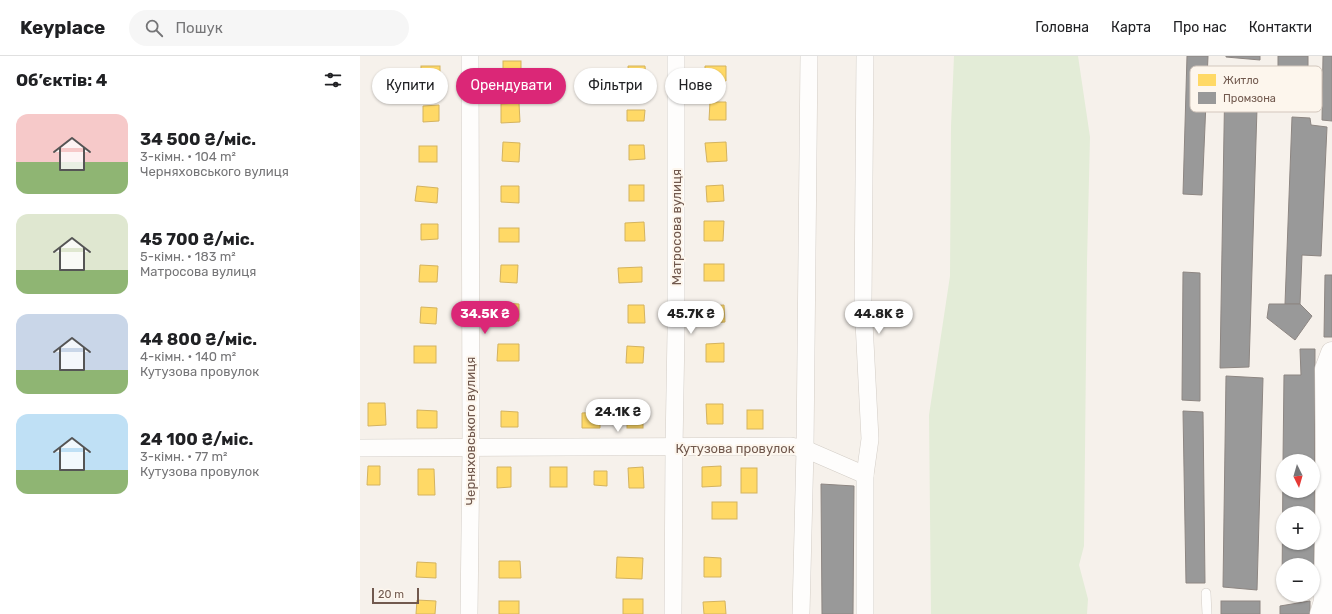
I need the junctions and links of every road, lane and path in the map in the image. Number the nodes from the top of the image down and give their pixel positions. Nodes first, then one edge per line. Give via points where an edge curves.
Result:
1 (470, 56) edge
2 (676, 56) edge
3 (809, 56) edge
4 (865, 56) edge
5 (1332, 352) edge
6 (360, 448) edge
7 (674, 448) junction
8 (471, 449) junction
9 (805, 449) junction
10 (865, 475) junction
11 (1206, 593) dead end
12 (1326, 606) edge
13 (469, 614) edge
14 (673, 614) edge
15 (801, 614) edge
16 (865, 614) edge
17 (1207, 614) edge

1 - 8 street, Черняховського вулиця
2 - 7 street, Матросова вулиця
3 - 9 street
4 - 10 street via 863,303 870,439
5 - 12 street via 1326,369
6 - 8 street, Кутузова провулок
7 - 8 street, Кутузова провулок
7 - 9 street, Кутузова провулок via 791,446
7 - 14 street, Матросова вулиця
8 - 13 street, Черняховського вулиця
9 - 10 street, Кутузова провулок
9 - 15 street
10 - 16 street
11 - 17 lane

